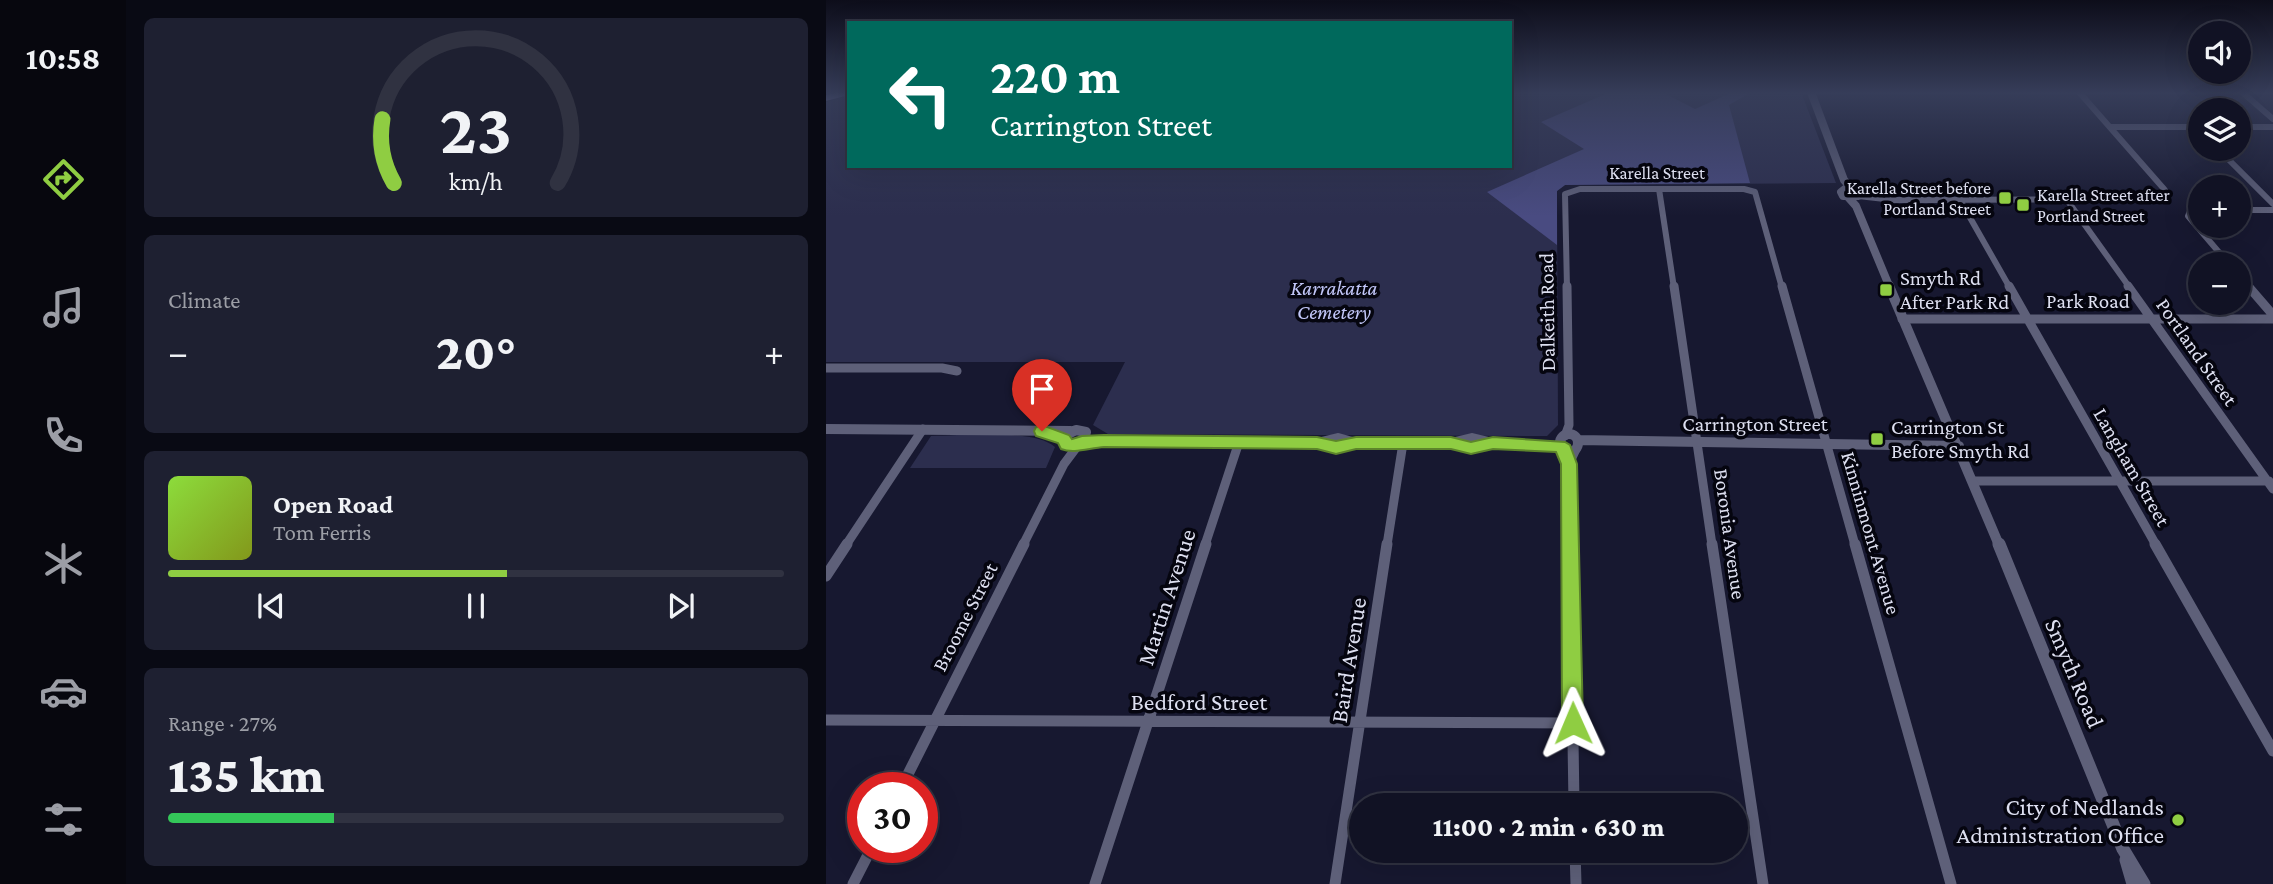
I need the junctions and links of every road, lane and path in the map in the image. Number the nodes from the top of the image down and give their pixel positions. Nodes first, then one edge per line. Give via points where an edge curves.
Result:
1 (1826, 133) edge
2 (2115, 133) edge
3 (2230, 161) edge
4 (1659, 189) junction
5 (1755, 192) joint
6 (1852, 193) junction
7 (1564, 198) joint
8 (1960, 200) junction
9 (2067, 200) junction
10 (2273, 204) edge
11 (2251, 210) edge
12 (2273, 210) edge
13 (2207, 238) edge
14 (2219, 252) edge
15 (2251, 291) edge
16 (2273, 317) edge
17 (1902, 318) junction
18 (2027, 318) junction
19 (2151, 318) junction
20 (826, 368) edge
21 (957, 370) dead end
22 (826, 429) edge
23 (922, 429) junction
24 (1075, 440) junction
25 (1954, 441) junction
26 (1239, 442) junction
27 (1403, 443) junction
28 (1569, 443) junction
29 (1697, 443) junction
30 (1826, 443) junction
31 (1973, 481) junction
32 (2120, 481) junction
33 (2271, 484) edge
34 (1984, 513) junction
35 (826, 576) edge
36 (826, 720) edge
37 (934, 721) junction
38 (1147, 722) junction
39 (1360, 722) junction
40 (1573, 723) junction
41 (2273, 751) edge
42 (909, 772) edge
43 (1574, 793) edge
44 (2123, 849) junction
45 (864, 863) edge
46 (1575, 863) edge
47 (853, 884) edge
48 (1095, 884) edge
49 (1335, 884) edge
50 (1576, 884) edge
51 (1763, 884) edge
52 (1951, 884) edge
53 (2133, 884) edge
54 (2144, 884) edge

1 - 6 street, Smyth Road
2 - 9 street via 2168,195 2156,200
3 - 10 street
4 - 5 street, Karella Street
4 - 7 street, Karella Street via 1580,189
4 - 29 street, Boronia Avenue
5 - 30 street, Kinninmont Avenue
6 - 8 street via 1875,198
6 - 17 street, Smyth Road
7 - 28 street, Dalkeith Road
8 - 9 street
8 - 18 street, Langham Street
9 - 19 street, Portland Street
11 - 12 street
13 - 14 street
15 - 16 street
16 - 19 street, Park Road
17 - 18 street, Park Road
17 - 25 street, Smyth Road
18 - 19 street, Park Road
18 - 32 street, Langham Street
19 - 33 street, Portland Street
20 - 21 street
22 - 23 street, Carrington Street
23 - 24 street, Carrington Street via 1042,431
23 - 35 street
24 - 26 street, Carrington Street
24 - 37 street, Broome Street
25 - 30 street, Carrington Street
25 - 31 street, Smyth Road
25 - 34 street, Smyth Road
26 - 27 street, Carrington Street via 1317,443 1336,448
26 - 38 street, Martin Avenue
27 - 28 street, Carrington Street via 1451,443 1471,448 1493,443
27 - 39 street, Baird Avenue
28 - 29 street, Carrington Street
28 - 40 street, Dalkeith Road
29 - 30 street, Carrington Street
29 - 51 street, Boronia Avenue
30 - 52 street, Kinninmont Avenue
31 - 32 street
31 - 34 street, Smyth Road
32 - 33 street
32 - 41 street, Langham Street
34 - 44 street, Smyth Road
36 - 37 street, Bedford Street
37 - 38 street, Bedford Street
37 - 42 street, Broome Street
38 - 39 street, Bedford Street
38 - 48 street, Martin Avenue
39 - 40 street, Bedford Street
39 - 49 street, Baird Avenue
40 - 43 street, Dalkeith Road
44 - 53 street, Smyth Road
44 - 54 street, Smyth Road
45 - 47 street
46 - 50 street

